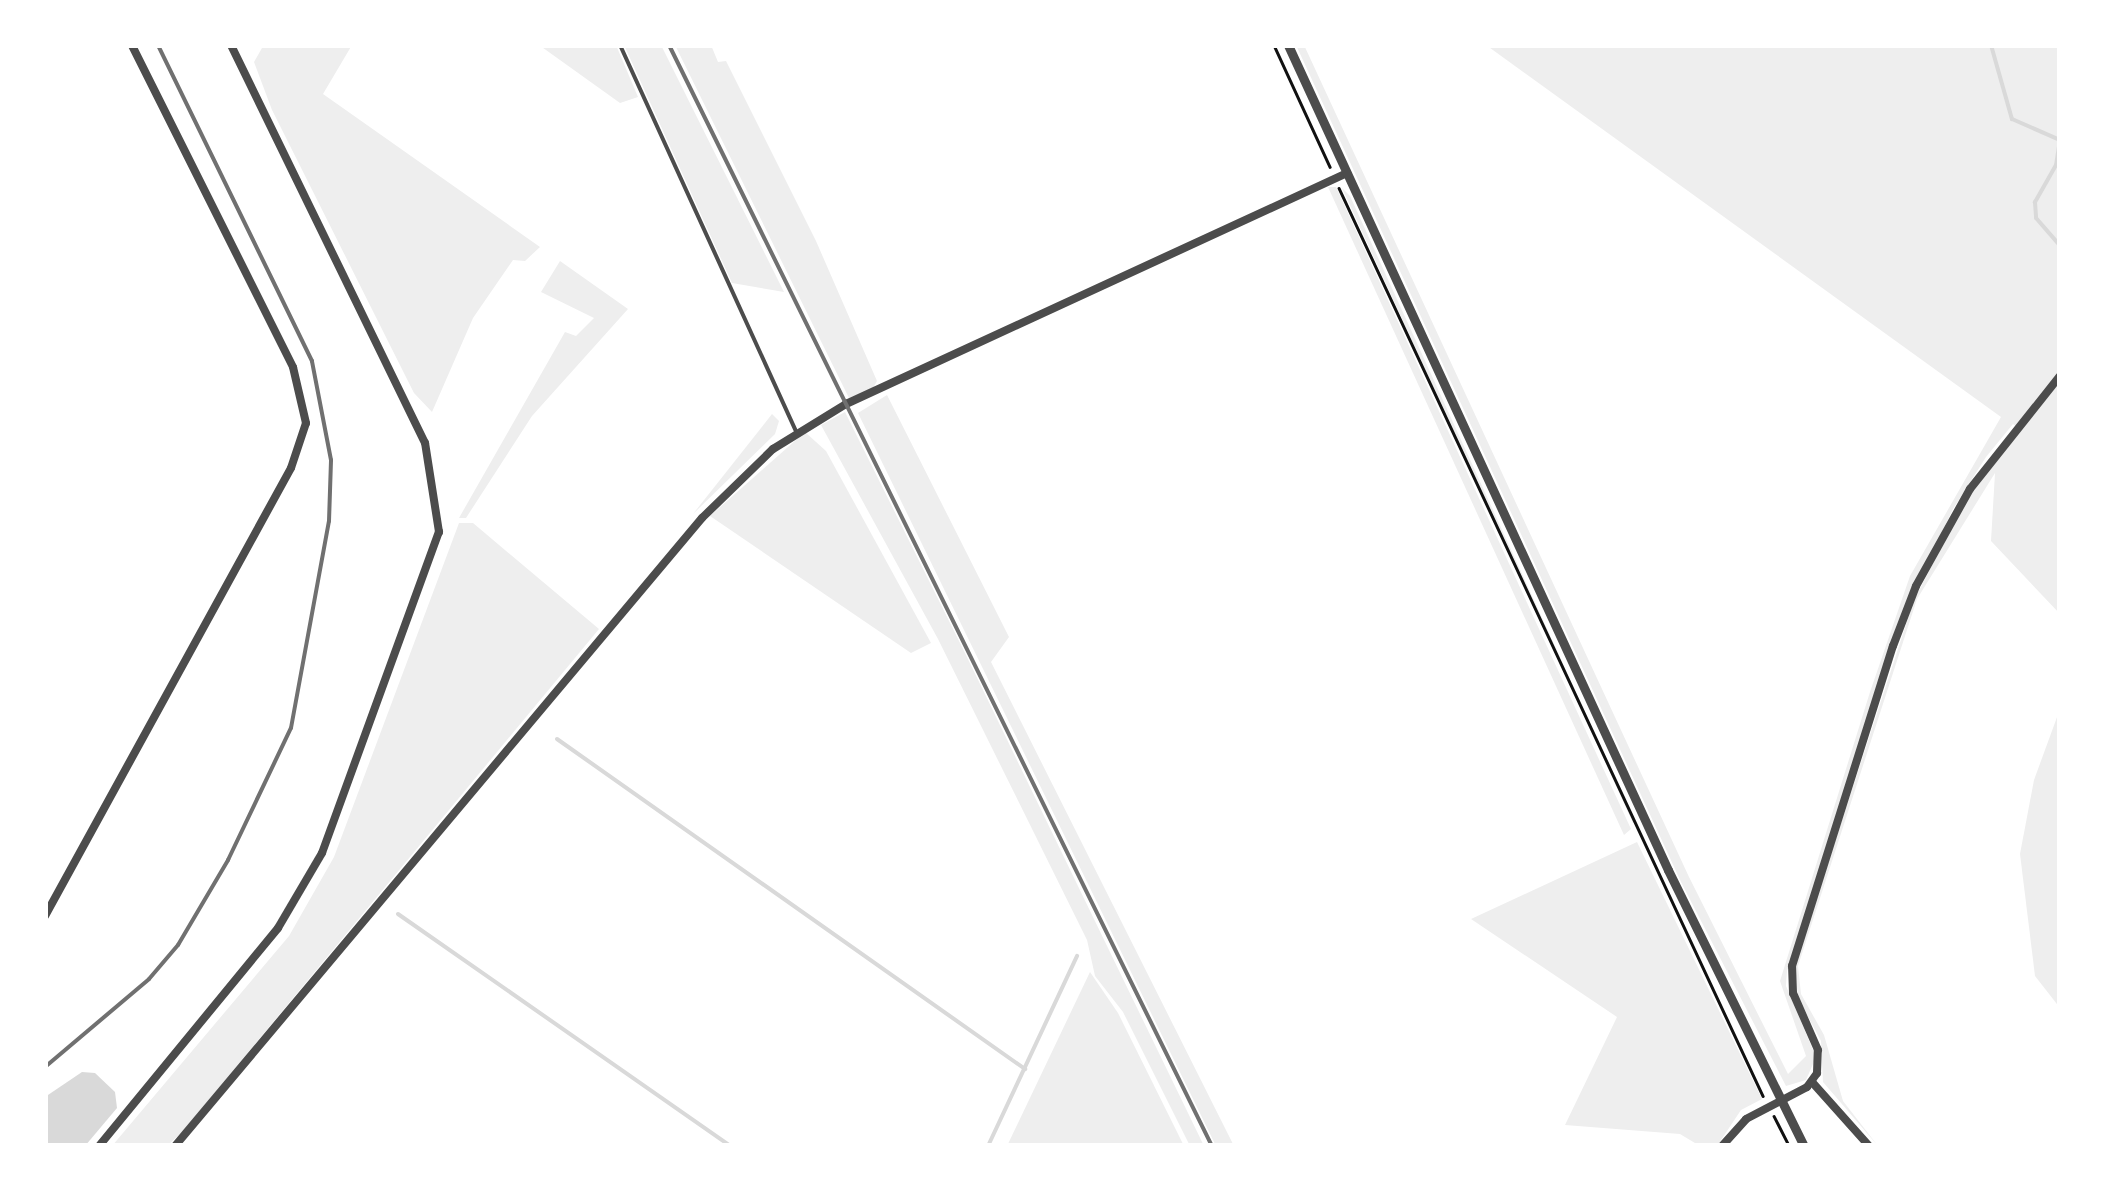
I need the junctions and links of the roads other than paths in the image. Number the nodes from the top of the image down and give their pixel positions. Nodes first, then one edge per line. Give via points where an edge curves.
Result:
1 (132, 45) edge
2 (232, 45) edge
3 (620, 45) edge
4 (1288, 45) edge
5 (1348, 174) junction
6 (2060, 376) edge
7 (796, 432) junction
8 (45, 916) edge
9 (1812, 1082) junction
10 (1780, 1100) junction
11 (99, 1146) edge
12 (175, 1146) edge
13 (1722, 1146) edge
14 (1804, 1146) edge
15 (1869, 1146) edge

1 - 8 street via 293,367 306,423 291,468
2 - 11 street via 425,443 440,532 322,853 278,928
3 - 7 lane
4 - 5 street
5 - 7 street
5 - 10 street
6 - 9 street via 1970,489 1916,586 1893,646 1792,966 1793,993 1818,1050
7 - 12 street via 702,518
9 - 10 street
9 - 15 street
10 - 13 street via 1738,1126
10 - 14 street

